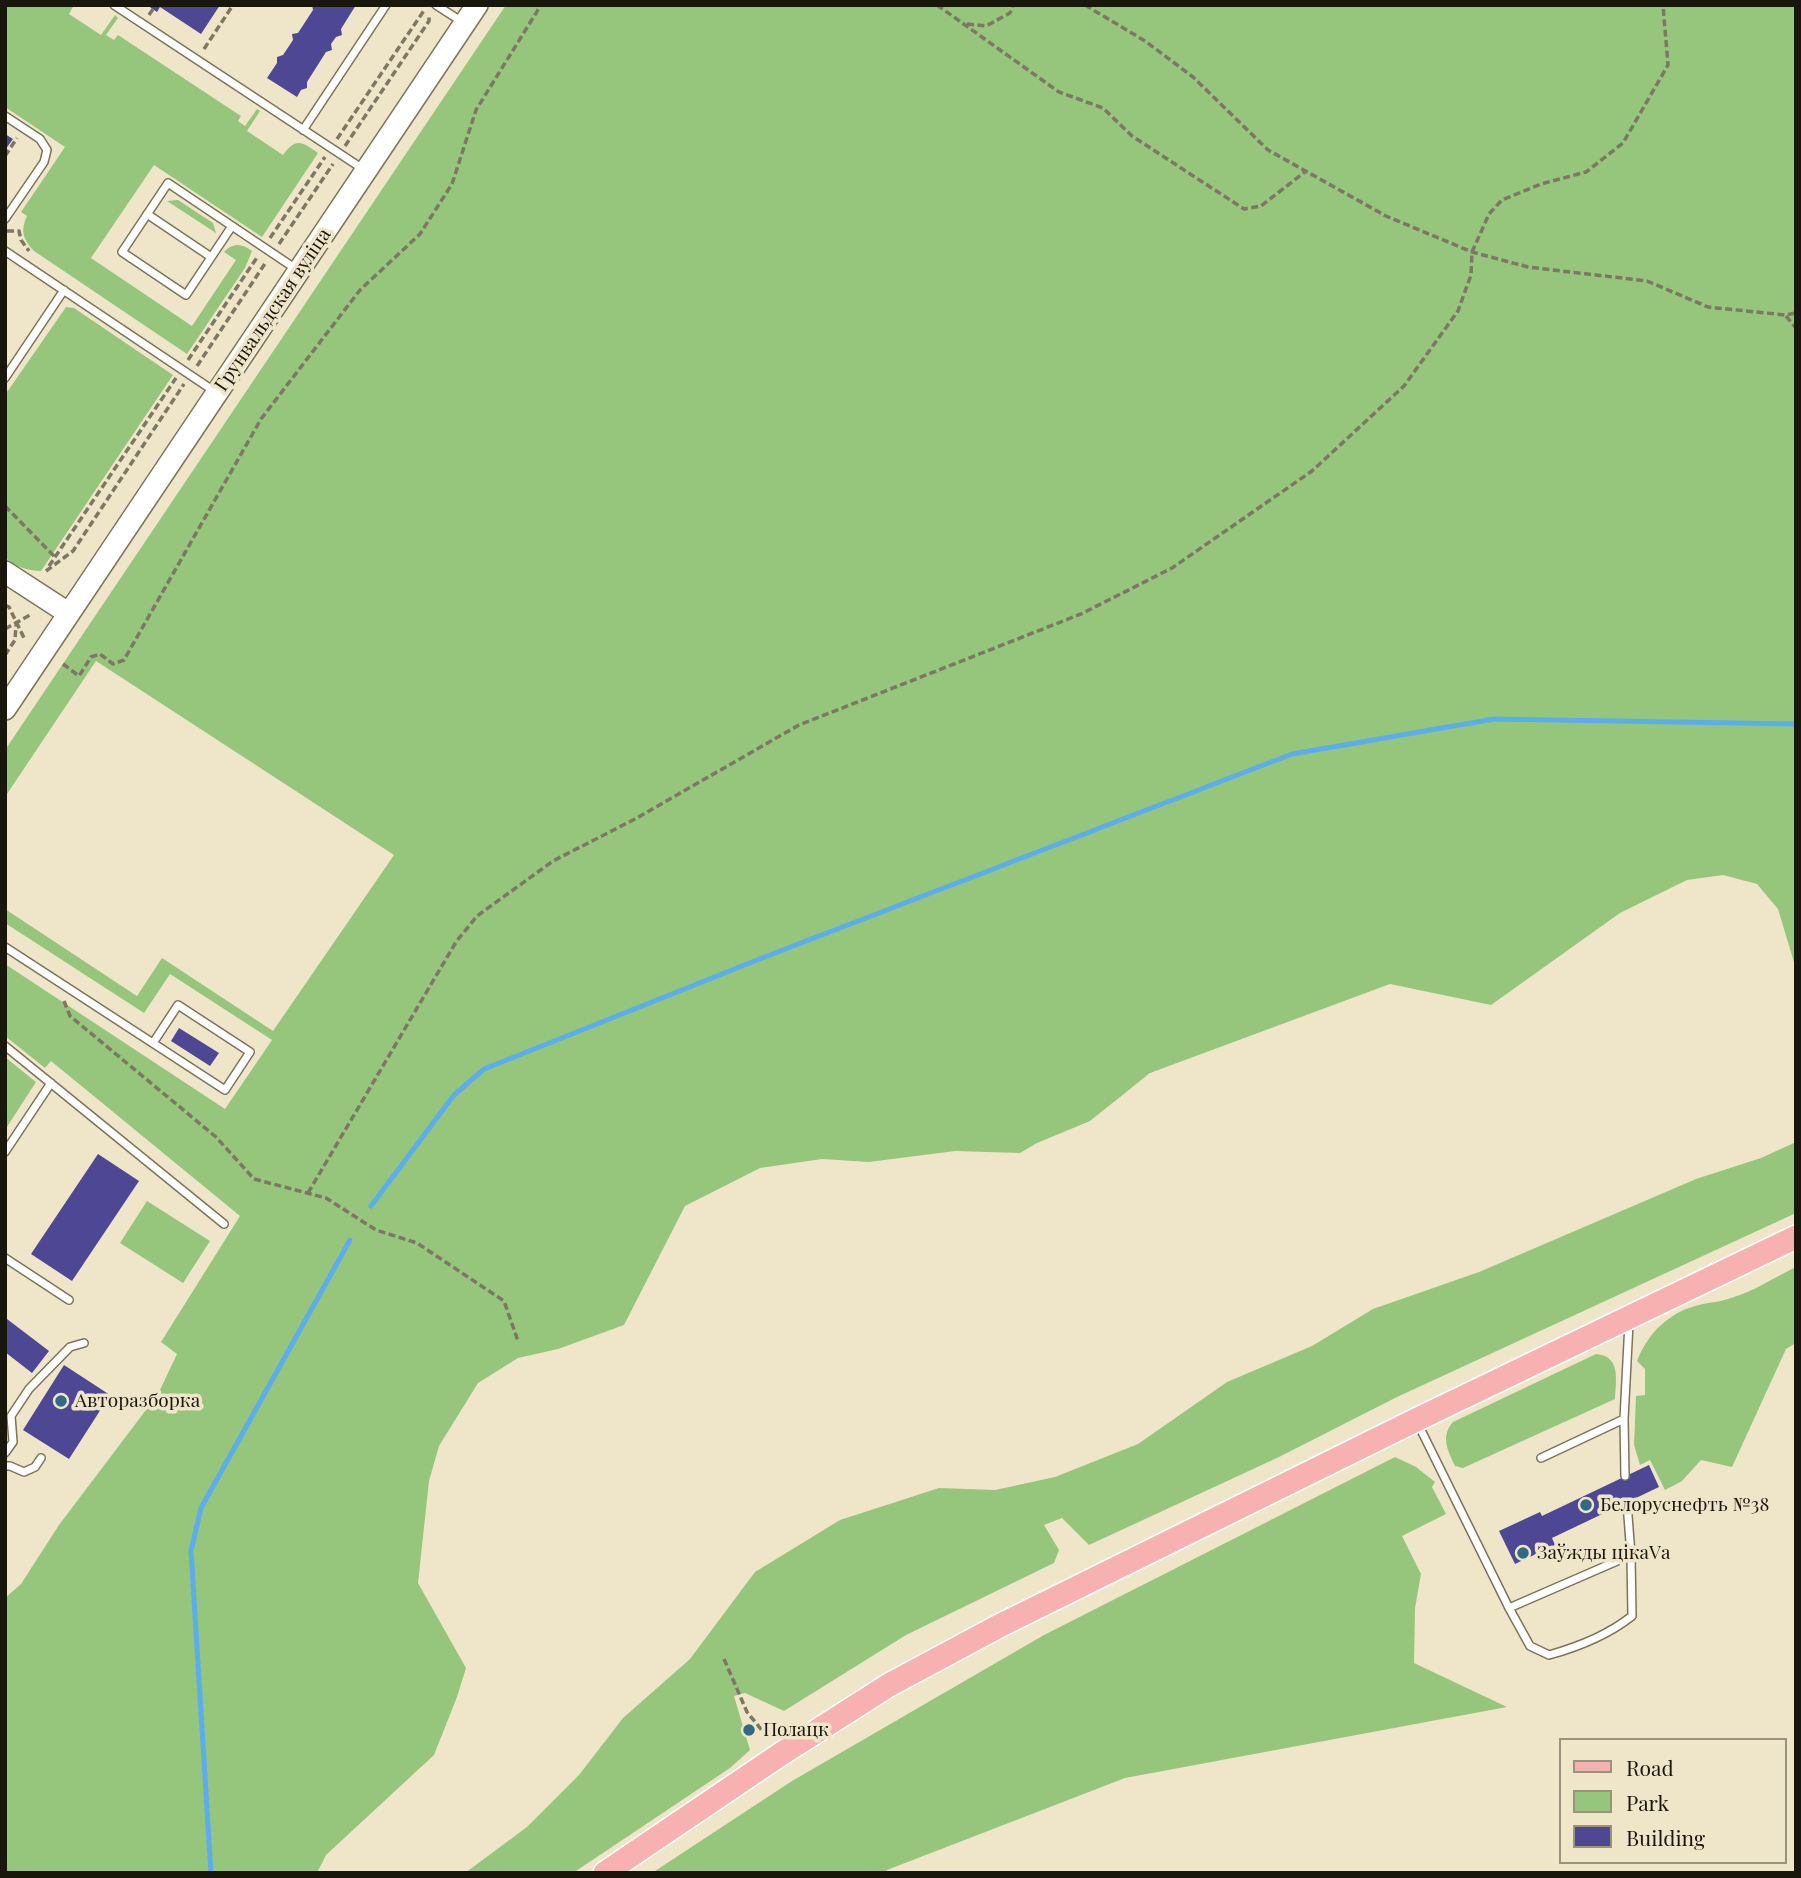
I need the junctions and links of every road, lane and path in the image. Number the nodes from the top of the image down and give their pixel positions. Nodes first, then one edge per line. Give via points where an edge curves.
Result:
1 (114, 5) edge
2 (233, 5) edge
3 (386, 5) edge
4 (428, 5) edge
5 (436, 5) edge
6 (477, 5) edge
7 (541, 5) edge
8 (937, 5) edge
9 (1013, 5) edge
10 (1085, 5) edge
11 (1663, 5) edge
12 (153, 9) dead end
13 (149, 15) dead end
14 (464, 24) junction
15 (965, 24) junction
16 (197, 60) junction
17 (5, 116) edge
18 (303, 130) junction
19 (17, 138) dead end
20 (331, 148) junction
21 (340, 154) junction
22 (5, 156) edge
23 (367, 171) junction
24 (1306, 171) junction
25 (147, 214) junction
26 (5, 219) edge
27 (232, 226) junction
28 (19, 231) dead end
29 (5, 232) edge
30 (264, 248) junction
31 (5, 251) edge
32 (1472, 252) junction
33 (272, 253) junction
34 (211, 257) junction
35 (300, 272) junction
36 (64, 290) junction
37 (1796, 313) edge
38 (1785, 315) junction
39 (1796, 328) edge
40 (182, 369) junction
41 (191, 375) junction
42 (5, 379) edge
43 (217, 393) junction
44 (5, 506) edge
45 (55, 557) junction
46 (5, 572) edge
47 (5, 605) edge
48 (68, 613) junction
49 (30, 615) dead end
50 (16, 623) junction
51 (5, 629) edge
52 (25, 640) dead end
53 (5, 655) edge
54 (62, 664) dead end
55 (5, 709) edge
56 (5, 947) edge
57 (56, 980) junction
58 (153, 1043) junction
59 (5, 1046) edge
60 (51, 1083) junction
61 (5, 1152) edge
62 (308, 1193) junction
63 (224, 1224) dead end
64 (1796, 1237) edge
65 (5, 1258) edge
66 (69, 1300) dead end
67 (1630, 1317) junction
68 (518, 1341) dead end
69 (83, 1343) dead end
70 (1623, 1419) junction
71 (1416, 1420) junction
72 (5, 1453) edge
73 (41, 1458) dead end
74 (1541, 1458) dead end
75 (5, 1466) edge
76 (1625, 1476) dead end
77 (1627, 1503) dead end
78 (1632, 1555) junction
79 (1509, 1608) junction
80 (724, 1659) dead end
81 (781, 1754) junction
82 (605, 1873) edge

1 - 16 lane
2 - 16 path
3 - 18 lane
4 - 20 path
4 - 21 path via 429,20
5 - 14 lane
6 - 14 main road, Грунвальдская вуліца
7 - 54 path via 476,110 452,184 420,234 360,290 261,419 124,660 113,664 100,654 91,657 79,676
8 - 15 path
9 - 15 path via 1010,13 986,26
10 - 24 path via 1193,76 1268,150
11 - 32 path via 1668,65 1623,144 1586,172 1502,200 1489,214
12 - 13 path
14 - 23 main road, Грунвальдская вуліца
15 - 24 path via 1059,92 1103,108 1132,136 1244,209 1261,206
16 - 18 lane
17 - 26 lane via 40,139 47,149 44,162
18 - 20 lane
19 - 22 path
20 - 21 lane
20 - 30 path
21 - 23 lane
21 - 33 path
23 - 35 main road, Грунвальдская вуліца
24 - 32 path via 1386,216
25 - 27 lane via 168,183
25 - 34 lane
25 - 34 lane via 122,252 186,295
27 - 30 lane
27 - 34 lane
28 - 29 path
30 - 33 lane
30 - 40 path
31 - 36 lane
32 - 38 path via 1528,267 1647,281 1708,307
32 - 62 path via 1471,275 1458,311 1404,386 1312,471 1172,568 1081,614 799,725 554,861 477,916 456,942
33 - 35 lane
33 - 41 path
35 - 43 main road, Грунвальдская вуліца
36 - 40 lane
36 - 42 lane
37 - 38 path
38 - 39 path
40 - 41 lane
40 - 45 path
41 - 43 lane
41 - 45 path via 73,551 46,571
43 - 48 main road, Грунвальдская вуліца
44 - 45 path
46 - 48 main road
47 - 50 path
48 - 55 main road, Грунвальдская вуліца
49 - 50 path
50 - 51 path
50 - 52 path
50 - 53 path via 15,640
56 - 57 lane
57 - 58 lane
57 - 62 path via 70,1016 216,1137 254,1179
58 - 58 lane via 225,1090 250,1052 178,1005
59 - 60 lane
60 - 61 lane
60 - 63 lane
62 - 68 path via 326,1198 376,1230 417,1243 504,1301
64 - 67 main road
65 - 66 lane
67 - 70 lane
67 - 71 main road
69 - 72 lane via 70,1347 29,1389 11,1416 13,1442
70 - 74 lane
70 - 76 lane
71 - 79 lane
71 - 81 main road via 1002,1625 890,1685
73 - 75 lane via 24,1472
77 - 78 lane
78 - 79 lane
78 - 79 lane via 1632,1616 1567,1650 1549,1655 1530,1646
80 - 81 path via 747,1712
81 - 82 main road

